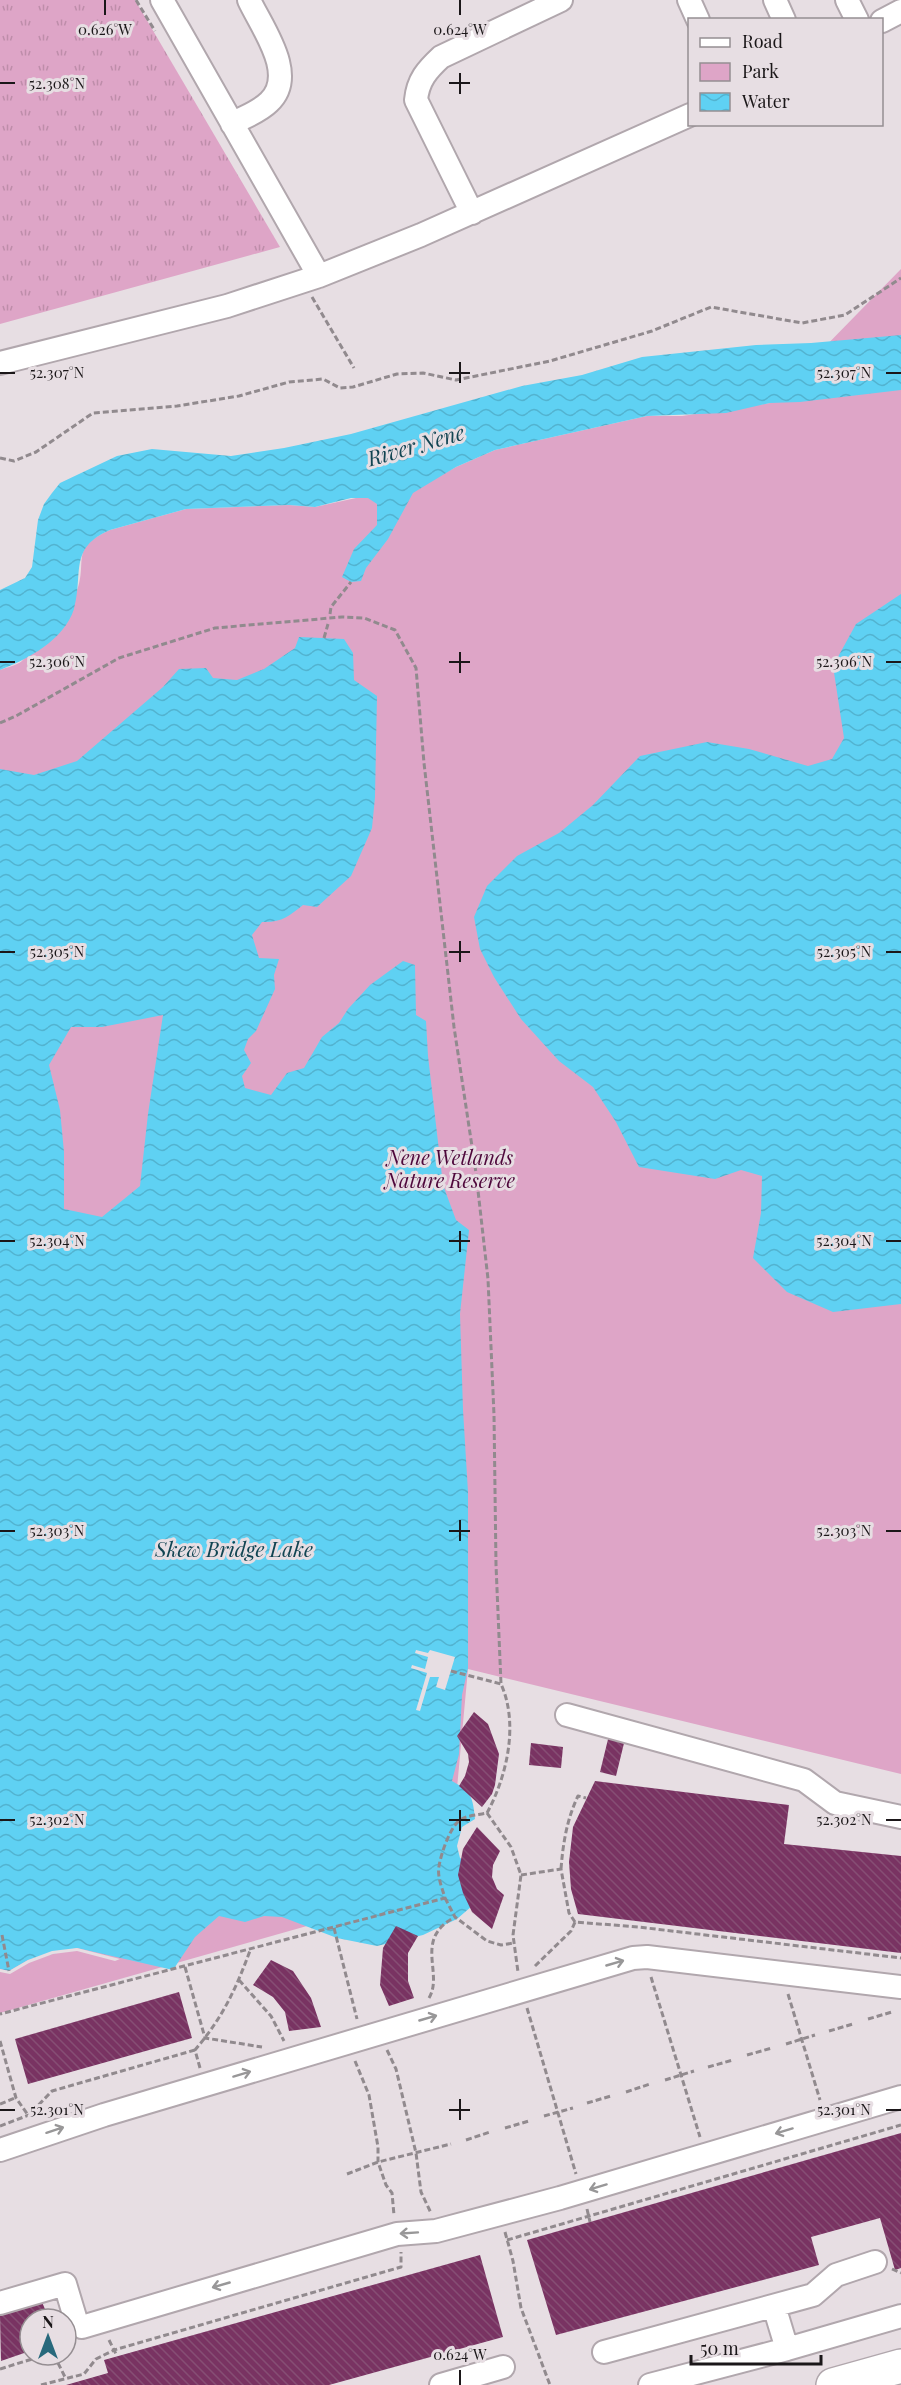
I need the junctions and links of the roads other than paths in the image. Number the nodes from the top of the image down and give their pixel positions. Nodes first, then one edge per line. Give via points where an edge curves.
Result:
1 (162, 0) edge
2 (561, 0) edge
3 (689, 0) edge
4 (775, 0) edge
5 (847, 0) edge
6 (253, 1) edge
7 (901, 11) edge
8 (697, 18) edge
9 (783, 18) edge
10 (856, 18) edge
11 (883, 20) edge
12 (688, 116) edge
13 (232, 124) junction
14 (472, 213) junction
15 (319, 276) junction
16 (0, 363) edge
17 (567, 1715) dead end
18 (901, 1817) edge
19 (901, 1987) edge
20 (901, 2097) edge
21 (0, 2150) edge
22 (875, 2262) dead end
23 (0, 2303) edge
24 (774, 2306) junction
25 (901, 2316) edge
26 (787, 2349) junction
27 (604, 2352) dead end
28 (901, 2366) edge
29 (503, 2367) dead end
30 (441, 2385) edge
31 (650, 2385) edge
32 (833, 2385) edge

1 - 13 lane
2 - 14 lane via 441,57 421,78 416,100
3 - 8 lane
4 - 9 lane
5 - 10 lane
6 - 13 lane via 276,55 280,82 270,101
7 - 11 lane
12 - 14 lane
13 - 15 lane
14 - 15 lane
15 - 16 lane via 227,306
17 - 18 lane via 804,1780 835,1803
21 -> 19 lane via 269,2057 522,1991 619,1961 647,1957
20 -> 23 lane via 582,2192 436,2231 398,2234 82,2327 77,2324 64,2284
22 - 24 lane via 836,2275 813,2295
24 - 26 lane
24 - 27 lane
25 - 26 lane
26 - 31 lane
28 - 32 highway
29 - 30 lane

